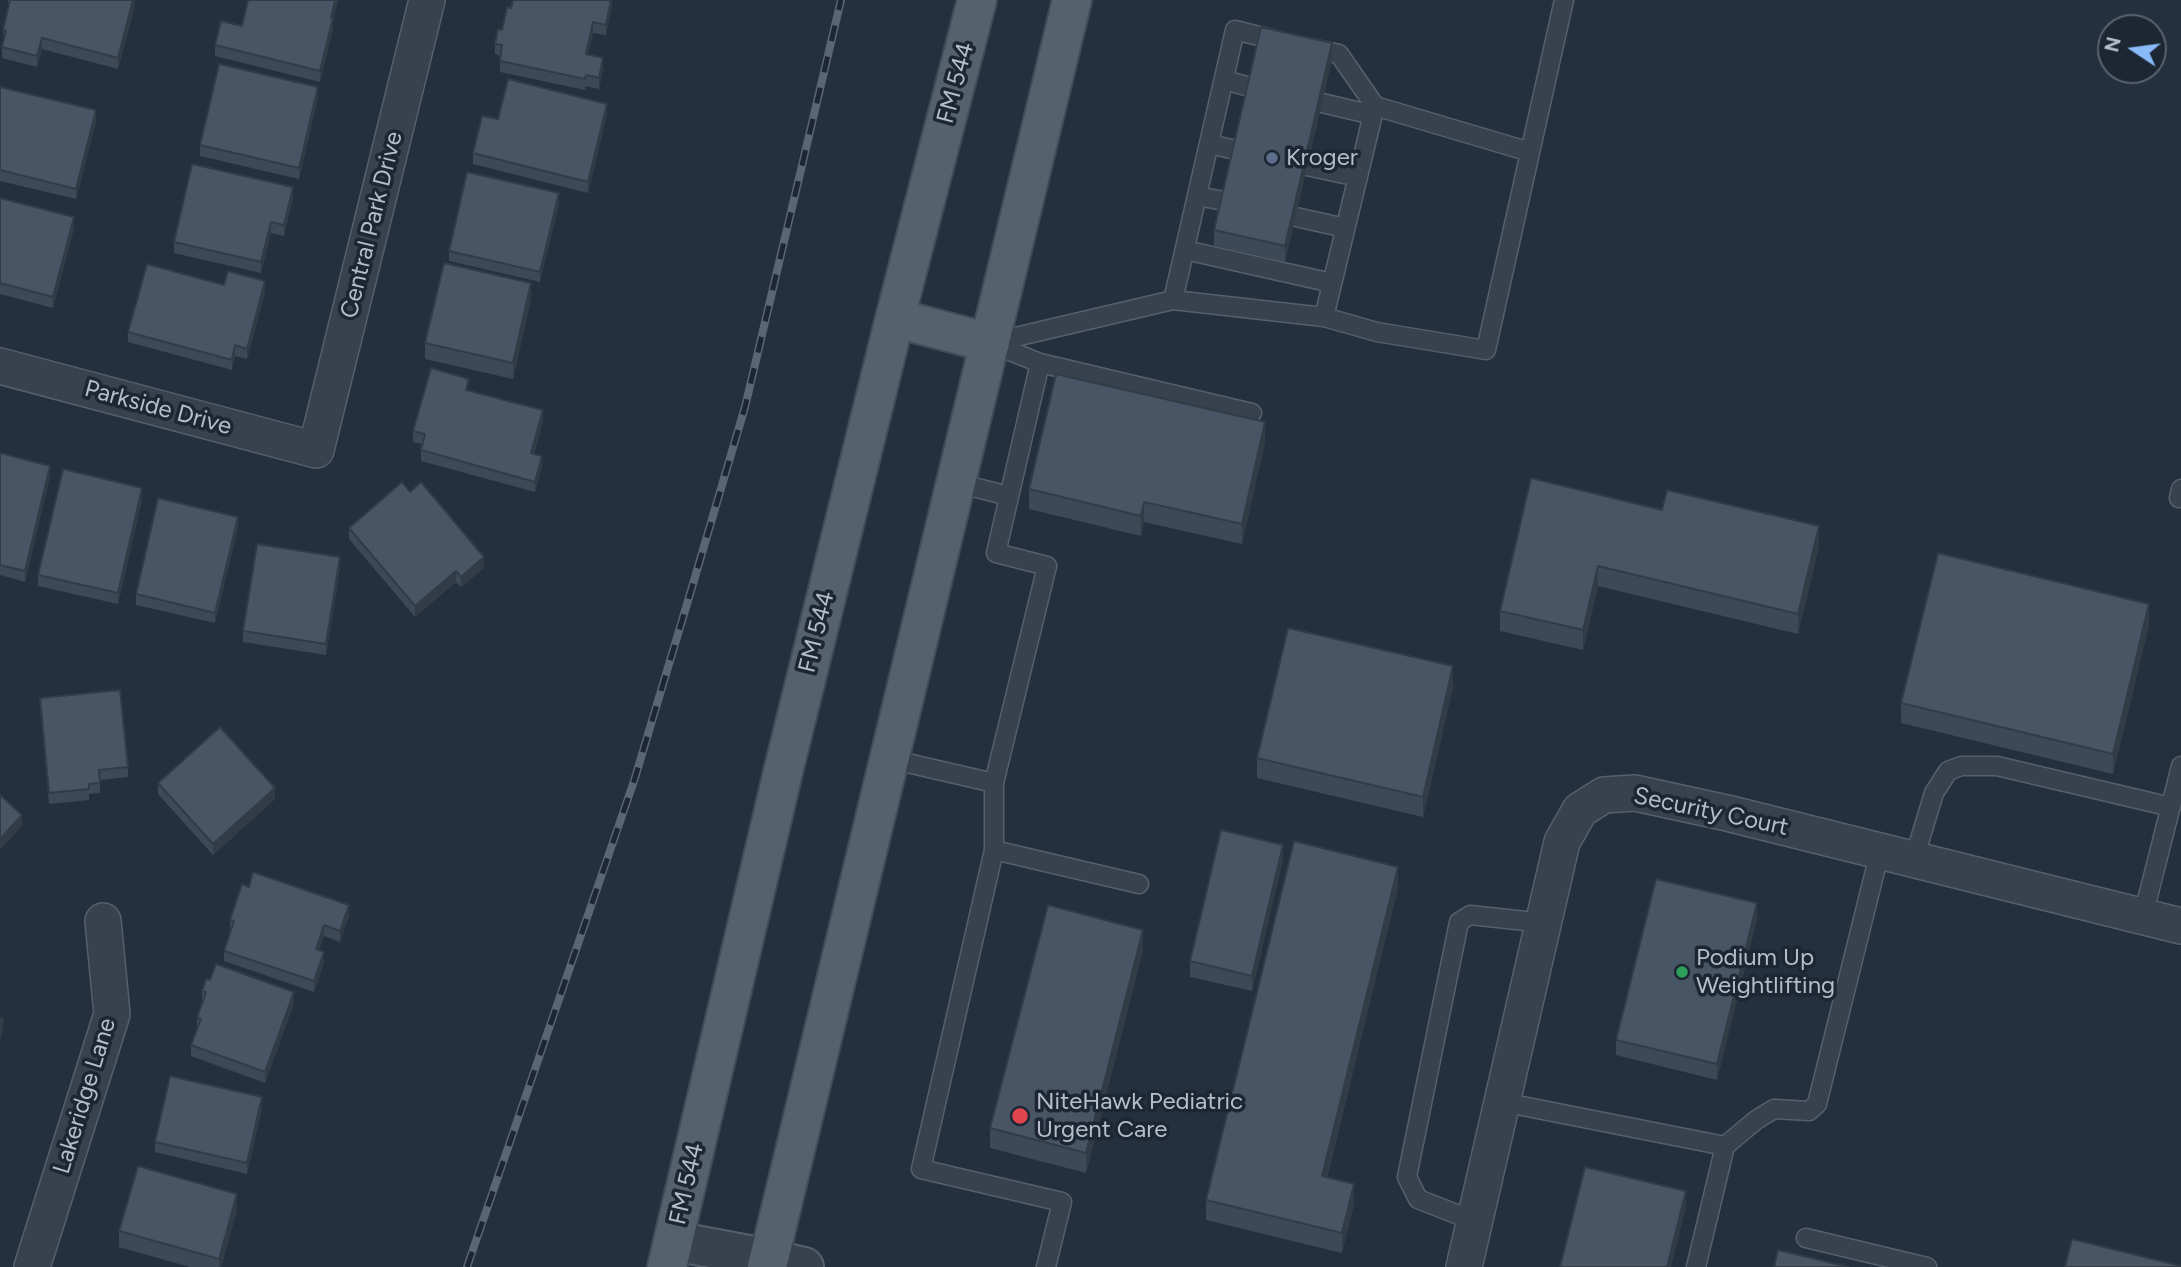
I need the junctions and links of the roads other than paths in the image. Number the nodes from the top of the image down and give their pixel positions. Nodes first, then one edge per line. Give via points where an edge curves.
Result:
1 (427, 0) edge
2 (977, 0) edge
3 (1072, 0) edge
4 (1564, 0) edge
5 (1224, 80) junction
6 (1250, 87) edge
7 (1322, 103) edge
8 (1374, 111) junction
9 (1209, 144) junction
10 (1236, 150) edge
11 (1530, 152) junction
12 (1307, 166) edge
13 (1358, 177) junction
14 (1197, 196) junction
15 (1224, 201) edge
16 (1296, 217) edge
17 (1345, 228) junction
18 (1185, 250) junction
19 (1332, 283) junction
20 (1173, 300) junction
21 (1324, 317) junction
22 (895, 318) junction
23 (990, 343) junction
24 (1040, 363) junction
25 (0, 366) edge
26 (1252, 413) dead end
27 (316, 450) joint
28 (957, 483) junction
29 (2181, 489) edge
30 (1009, 496) junction
31 (2181, 498) edge
32 (890, 759) junction
33 (2181, 766) edge
34 (994, 783) junction
35 (2171, 807) junction
36 (995, 850) junction
37 (1880, 851) junction
38 (1913, 859) junction
39 (1139, 884) dead end
40 (2143, 916) junction
41 (103, 921) dead end
42 (1544, 923) junction
43 (2181, 926) edge
44 (1502, 1102) junction
45 (1726, 1146) junction
46 (1474, 1221) junction
47 (1806, 1238) dead end
48 (670, 1254) edge
49 (780, 1264) edge
50 (32, 1267) edge
51 (1046, 1267) edge
52 (1464, 1267) edge
53 (1696, 1267) edge
54 (1927, 1267) edge

1 - 27 street, Central Park Drive
2 - 22 main road, FM 544 / FM 544
3 - 23 main road
4 - 11 lane
5 - 6 lane
5 - 8 lane via 1235,30 1339,54
5 - 9 lane
7 - 8 lane
8 - 11 lane
8 - 13 lane
9 - 10 lane
9 - 14 lane
11 - 21 lane via 1486,350 1377,332
12 - 13 lane
13 - 17 lane
14 - 15 lane
14 - 18 lane
16 - 17 lane
17 - 19 lane
18 - 19 lane
18 - 20 lane
19 - 21 lane
20 - 21 lane
20 - 23 lane
22 - 23 main road
22 - 48 main road, FM 544 / FM 544
23 - 24 lane
23 - 28 main road
24 - 26 lane
24 - 30 lane
25 - 27 street, Parkside Drive
28 - 30 lane
28 - 32 main road
29 - 31 lane
30 - 34 lane via 996,553 1047,566
32 - 34 lane
32 - 49 main road
33 - 35 lane
34 - 36 lane
35 - 38 lane via 1997,766 1961,766 1948,771 1934,793
35 - 40 lane
36 - 39 lane
36 - 51 lane via 921,1169 1062,1202
37 - 38 street, Security Court
37 - 42 street, Security Court via 1635,793 1604,795 1580,810 1562,842
37 - 45 lane via 1816,1104 1809,1111 1774,1109
38 - 40 street, Security Court
40 - 43 street, Security Court
41 - 50 street, Lakeridge Lane via 112,1014
42 - 44 street, Security Court
42 - 46 lane via 1470,915 1459,922 1407,1177 1418,1199
44 - 45 lane
44 - 46 street, Security Court
45 - 53 lane
46 - 52 street, Security Court
47 - 54 lane
48 - 49 street

